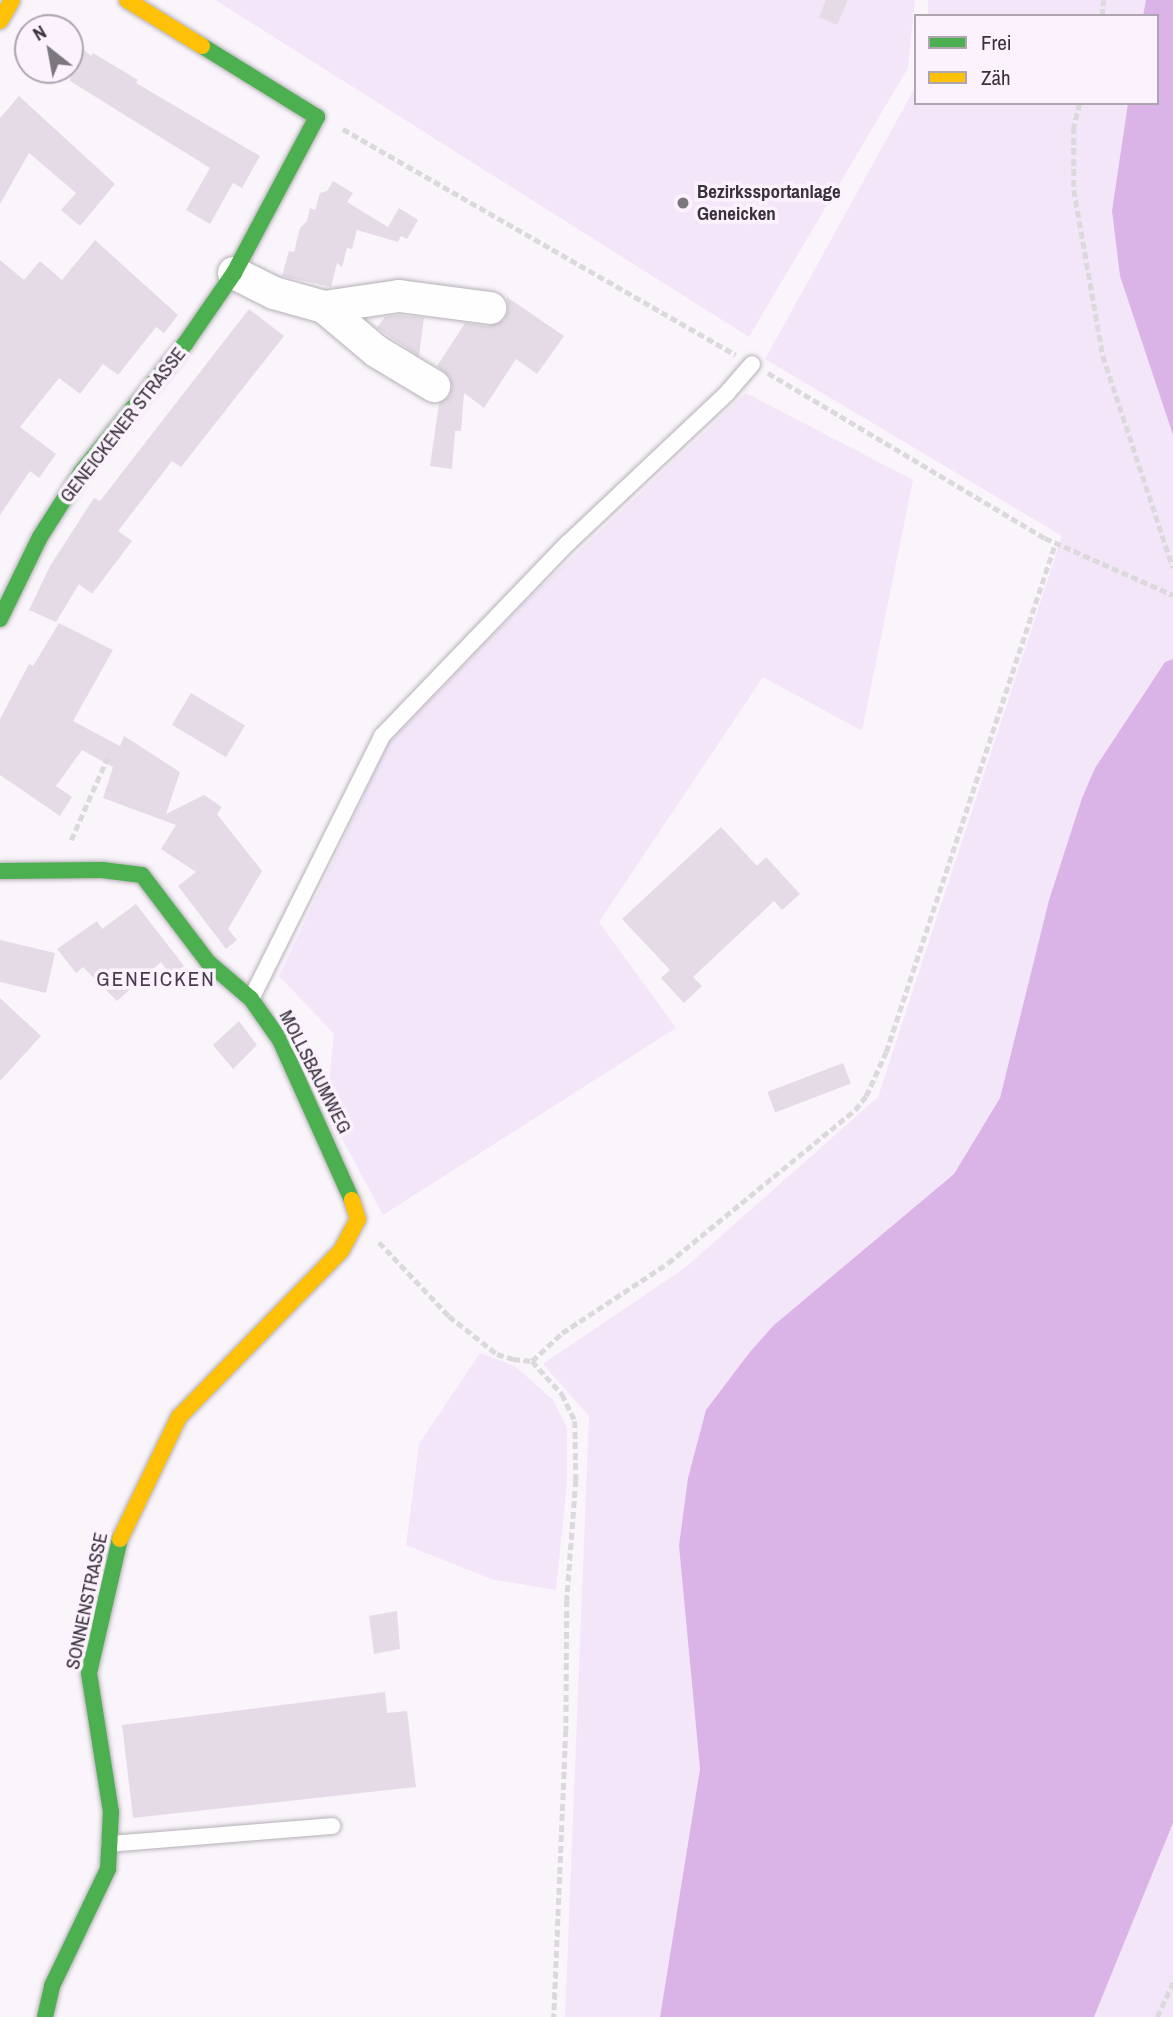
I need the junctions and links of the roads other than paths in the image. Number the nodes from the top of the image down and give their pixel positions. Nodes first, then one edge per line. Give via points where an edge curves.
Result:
1 (12, 0) edge
2 (127, 0) edge
3 (0, 21) edge
4 (234, 273) junction
5 (324, 307) junction
6 (490, 308) dead end
7 (752, 364) road end
8 (434, 386) dead end
9 (0, 619) edge
10 (0, 871) edge
11 (251, 999) junction
12 (358, 1219) joint
13 (332, 1826) dead end
14 (109, 1844) junction
15 (45, 2017) edge

1 - 3 street
2 - 4 street, GENEICKENER STRASSE via 317,117
4 - 5 street via 274,293
4 - 9 street, GENEICKENER STRASSE via 185,344 82,471 40,537
5 - 6 street via 399,296
5 - 8 street via 376,351
7 - 11 lane via 568,543 382,736
10 - 11 street, MOLLSBAUMWEG via 102,870 142,876 208,962
11 - 12 street, MOLLSBAUMWEG via 280,1041 344,1177
12 - 14 street, SONNENSTRASSE via 341,1251 178,1418 120,1537 89,1673 111,1812
13 - 14 lane
14 - 15 street, SONNENSTRASSE via 108,1869 52,1986

